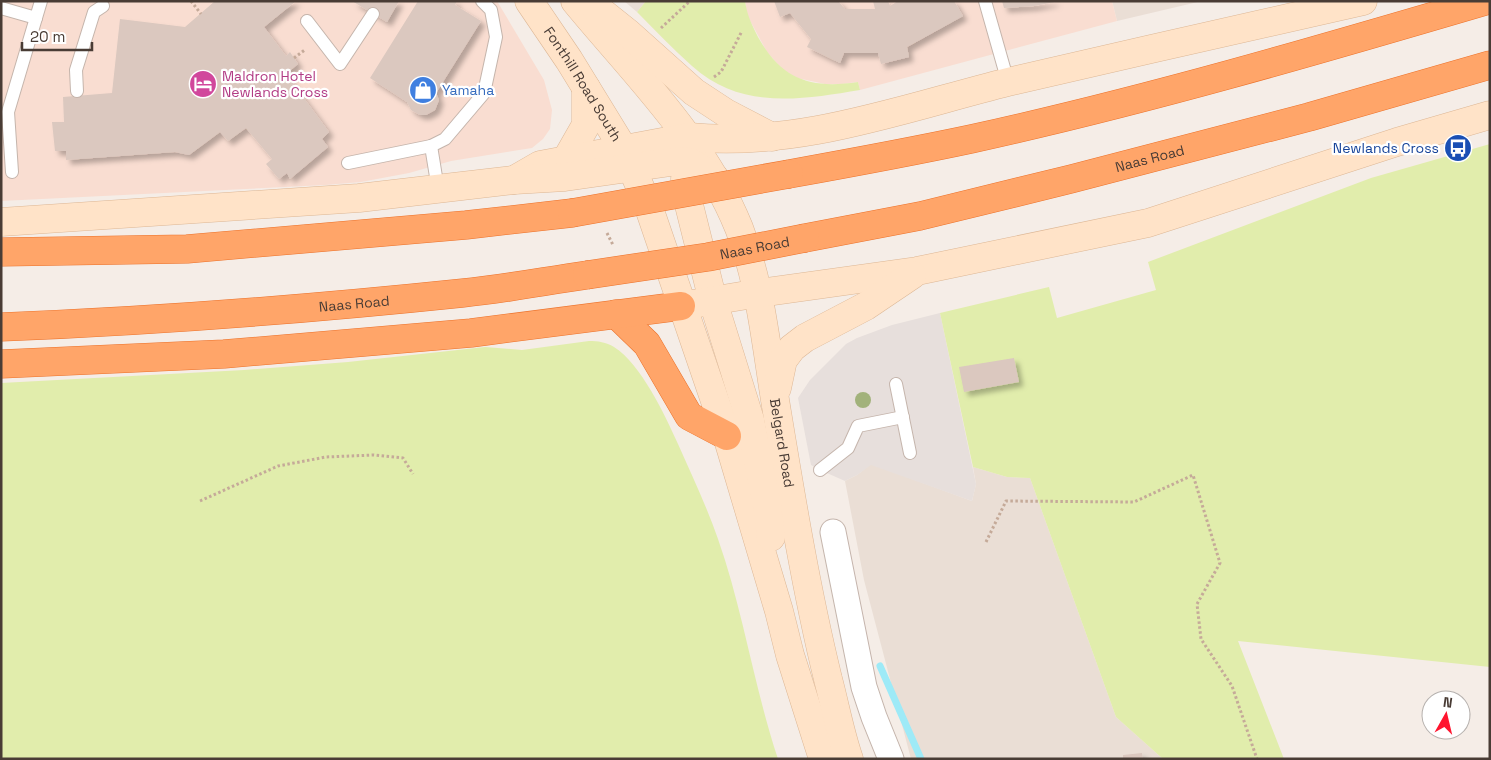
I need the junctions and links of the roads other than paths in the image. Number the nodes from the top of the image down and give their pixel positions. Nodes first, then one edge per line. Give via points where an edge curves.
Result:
1 (41, 1) edge
2 (482, 1) edge
3 (529, 1) edge
4 (575, 1) edge
5 (589, 1) edge
6 (985, 1) edge
7 (1363, 1) edge
8 (1485, 1) edge
9 (104, 3) edge
10 (1, 8) edge
11 (373, 14) dead end
12 (36, 18) junction
13 (307, 21) dead end
14 (1490, 65) edge
15 (1008, 82) junction
16 (586, 88) junction
17 (77, 91) dead end
18 (1490, 115) edge
19 (772, 136) junction
20 (431, 146) junction
21 (693, 150) junction
22 (628, 158) junction
23 (566, 160) junction
24 (348, 162) dead end
25 (12, 172) dead end
26 (514, 180) junction
27 (438, 189) junction
28 (1, 222) edge
29 (1, 252) edge
30 (917, 271) junction
31 (758, 293) junction
32 (713, 300) junction
33 (681, 306) junction
34 (616, 314) junction
35 (1, 326) edge
36 (1, 364) edge
37 (896, 384) dead end
38 (775, 404) junction
39 (903, 417) junction
40 (727, 436) junction
41 (910, 453) dead end
42 (820, 470) dead end
43 (832, 532) dead end
44 (779, 611) junction
45 (823, 759) edge
46 (849, 759) edge
47 (891, 759) edge

1 - 12 lane
2 - 20 lane via 491,10 496,37 484,93 445,139
3 - 16 main road, Fonthill Road South
4 - 21 main road via 660,100
5 - 19 main road via 694,92
6 - 15 lane
7 - 15 main road
8 - 29 highway, bridge via 1258,67 971,139 572,213 187,249
9 - 17 lane via 94,12 76,70
10 - 12 lane
11 - 13 lane via 340,64
12 - 25 lane via 8,112
14 - 35 highway, Naas Road, bridge via 1081,177 920,216 708,257 464,293 222,315
15 - 19 main road via 831,128
16 - 22 main road, Fonthill Road South
16 - 23 main road via 586,125
18 - 30 main road via 1148,223
19 - 21 main road via 712,140
20 - 24 lane
20 - 27 lane
21 - 22 main road via 678,161
21 - 31 main road, Belgard Road via 714,177 738,228
21 - 32 main road via 685,179 687,197
22 - 23 main road
22 - 26 main road via 565,177
22 - 33 main road via 648,205
23 - 26 main road via 540,165
26 - 27 main road
27 - 28 main road via 359,198
30 - 31 main road
30 - 38 main road via 866,306 792,348 783,360
31 - 32 main road
31 - 38 main road, Belgard Road
32 - 33 main road
32 - 44 main road via 750,420 767,506
33 - 34 highway
33 - 40 main road
34 - 36 highway via 471,333 224,354
34 - 40 highway via 647,344 689,416
37 - 39 lane
38 - 46 main road, Belgard Road via 815,627
39 - 41 lane
39 - 42 lane via 858,426 848,448
40 - 44 main road
43 - 47 street via 864,687
44 - 45 main road

